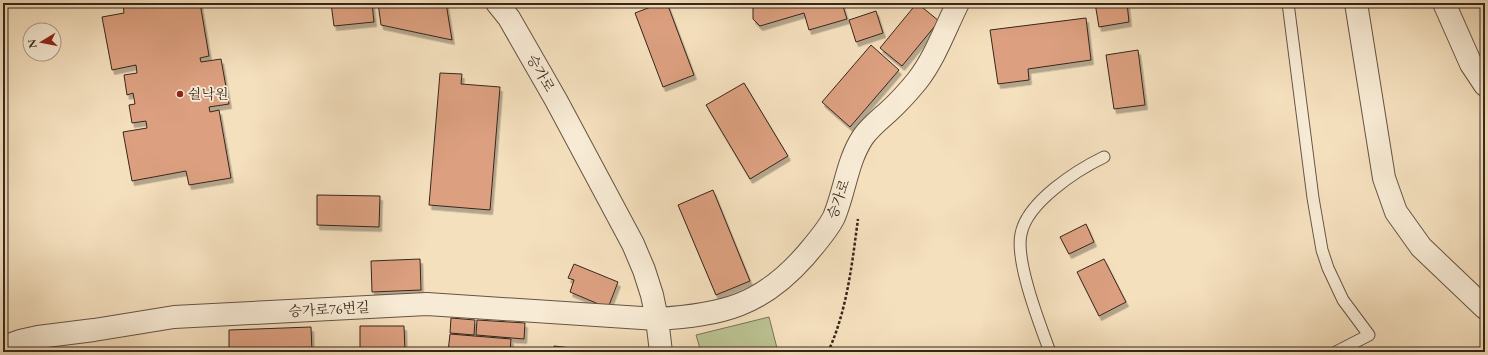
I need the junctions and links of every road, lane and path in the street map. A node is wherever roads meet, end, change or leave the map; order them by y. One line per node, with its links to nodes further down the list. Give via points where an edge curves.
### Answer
1 (497, 3): 10 (street, 승가로, via 509,18 556,100 633,244 644,270)
2 (958, 3): 10 (street, 승가로, via 919,79 904,97 873,124 855,150 843,194 833,218 820,238 793,269 769,290 751,301 732,308 710,314)
3 (1288, 3): 15 (lane, via 1322,250 1343,300 1369,335)
4 (1356, 3): 9 (street, via 1384,178 1396,212 1421,247)
5 (1444, 3): 6 (street, via 1471,64)
6 (1485, 85)
7 (1104, 157): 14 (lane, via 1072,174 1034,208 1023,224 1020,246 1024,270)
8 (859, 211): 13 (path, via 844,304 837,332)
9 (1485, 308)
10 (657, 319): 11 (street, 승가로76번길, via 427,304 174,317 38,337); 12 (street, 승가로)
11 (3, 347)
12 (661, 352)
13 (828, 352)
14 (1050, 352)
15 (1336, 352)

